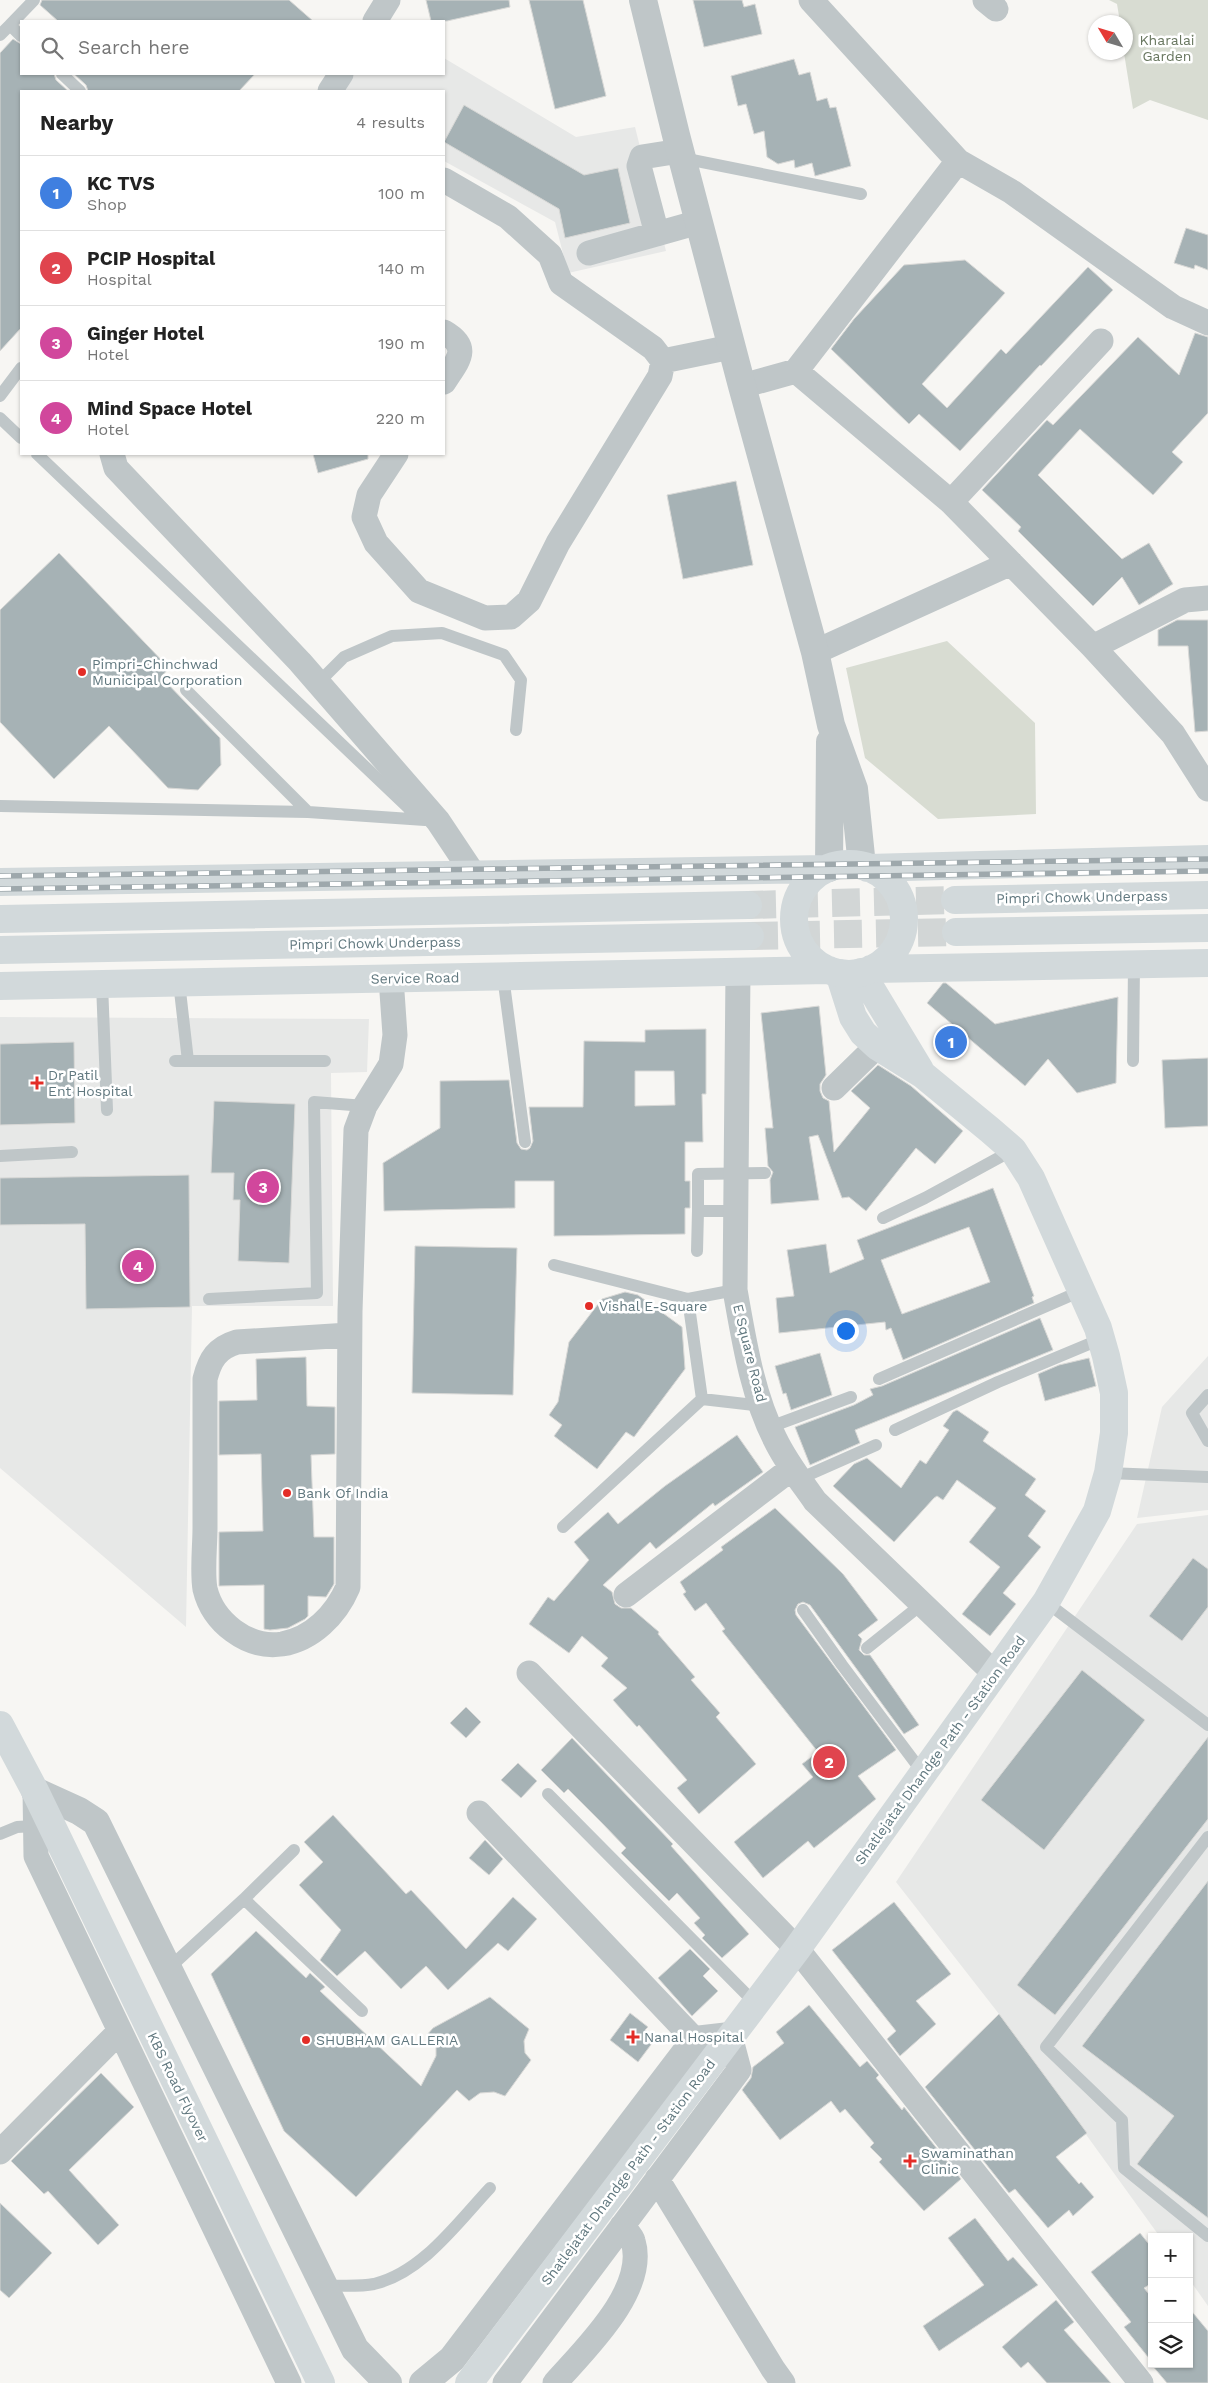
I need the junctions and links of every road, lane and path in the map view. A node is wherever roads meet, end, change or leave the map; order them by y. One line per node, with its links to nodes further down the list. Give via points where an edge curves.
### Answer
1 (34, 0): 6 (lane)
2 (388, 0): 5 (street)
3 (643, 0): 13 (street)
4 (811, 0): 14 (street)
5 (376, 20)
6 (10, 25): 7 (lane); 8 (lane)
7 (0, 35)
8 (20, 35)
9 (63, 75): 11 (lane)
10 (340, 75): 12 (street)
11 (79, 90)
12 (331, 90)
13 (681, 154): 16 (lane); 17 (street); 18 (street, via 642,157 639,160)
14 (958, 161): 20 (street, via 1012,192 1173,307); 26 (street)
15 (445, 181): 24 (street, via 508,217 550,255 560,283 653,348)
16 (861, 194)
17 (699, 222): 18 (street); 23 (street)
18 (657, 234): 19 (street)
19 (589, 253)
20 (1208, 323)
21 (445, 333): 27 (street, via 460,346 460,358)
22 (1100, 341): 35 (street)
23 (731, 347): 24 (street); 28 (street)
24 (663, 360): 34 (street, via 660,376 558,543 528,601 511,617 485,618 419,591 376,543 364,517 369,495)
25 (20, 369): 29 (lane)
26 (796, 371): 28 (street); 35 (street)
27 (445, 380)
28 (742, 386): 39 (street)
29 (0, 396)
30 (0, 418): 31 (lane)
31 (20, 437)
32 (38, 455): 47 (lane)
33 (112, 455): 40 (street, via 116,468)
34 (395, 455)
35 (950, 502): 36 (street)
36 (1011, 563): 38 (street); 39 (street)
37 (1208, 598): 38 (street, via 1184,600)
38 (1093, 647): 44 (street, via 1173,734)
39 (816, 652): 42 (street)
40 (318, 683): 43 (lane, via 344,657 392,636 442,633 504,655 521,680); 47 (street)
41 (186, 690): 46 (lane)
42 (831, 725): 49 (street, via 854,789); 50 (street)
43 (516, 730)
44 (1208, 789)
45 (0, 806): 46 (lane)
46 (308, 812): 47 (lane)
47 (430, 821): 51 (street)
48 (1208, 859): 49 (main road)
49 (865, 867): 50 (main road, via 847,864); 63 (main road, via 878,872 893,887 902,906 900,938 880,964)
50 (828, 868): 51 (main road); 63 (main road, via 817,874 802,890 794,910 795,932 804,951 819,966)
51 (474, 874): 52 (main road)
52 (0, 882)
53 (1208, 894): 54 (main road, Pimpri Chowk Underpass)
54 (955, 900)
55 (748, 905): 56 (main road)
56 (0, 919)
57 (1208, 928): 58 (main road)
58 (956, 932)
59 (750, 936): 60 (main road, Pimpri Chowk Underpass)
60 (0, 950)
61 (1208, 963): 62 (main road, Service Road)
62 (1134, 964): 63 (main road, Service Road); 74 (lane)
63 (850, 971): 64 (main road, Service Road); 70 (main road, Shatlejatat Dhandge Path - Station Road, via 853,1017); 75 (main road, Shatlejatat Dhandge Path - Station Road)
64 (738, 972): 65 (main road, Service Road); 84 (street, E Square Road)
65 (503, 976): 66 (main road, Service Road); 79 (lane)
66 (391, 978): 67 (main road, Service Road); 77 (street, via 394,1051 391,1064)
67 (179, 982): 68 (main road, Service Road); 72 (lane)
68 (102, 984): 69 (main road, Service Road); 78 (lane)
69 (0, 986)
70 (877, 1046): 75 (main road, Shatlejatat Dhandge Path - Station Road); 76 (street)
71 (175, 1061): 72 (lane)
72 (188, 1061): 73 (lane)
73 (325, 1061)
74 (1132, 1061)
75 (922, 1074): 80 (main road, Shatlejatat Dhandge Path - Station Road)
76 (834, 1088)
77 (365, 1106): 92 (lane, via 314,1102 317,1293); 94 (street, via 356,1130)
78 (107, 1110)
79 (525, 1142)
80 (1013, 1150): 87 (lane); 91 (main road, Shatlejatat Dhandge Path - Station Road, via 1032,1178)
81 (72, 1152): 82 (lane)
82 (0, 1156)
83 (765, 1173): 84 (lane)
84 (736, 1174): 85 (street, E Square Road); 86 (lane, via 698,1174)
85 (736, 1211): 86 (lane); 90 (street, E Square Road)
86 (698, 1212): 88 (lane)
87 (883, 1218)
88 (697, 1250)
89 (554, 1265): 93 (lane)
90 (735, 1290): 93 (lane); 100 (street, E Square Road, via 754,1382)
91 (1081, 1291): 95 (main road, Shatlejatat Dhandge Path - Station Road); 96 (lane)
92 (209, 1299)
93 (688, 1299): 99 (lane)
94 (350, 1335): 94 (street, via 237,1342 215,1354 208,1366 205,1379 205,1588 221,1620 236,1633 256,1643 295,1642 311,1633 338,1607 348,1587)
95 (1101, 1339): 101 (lane); 104 (main road, Shatlejatat Dhandge Path - Station Road, via 1114,1393 1114,1433)
96 (879, 1379)
97 (1208, 1395): 102 (lane, via 1192,1413)
98 (851, 1396): 100 (lane)
99 (702, 1398): 100 (lane); 107 (lane)
100 (766, 1416): 105 (street, E Square Road)
101 (895, 1430)
102 (1208, 1441)
103 (876, 1445): 105 (lane)
104 (1108, 1473): 106 (lane); 109 (main road, Shatlejatat Dhandge Path - Station Road, via 1097,1511)
105 (795, 1474): 108 (street); 110 (street, E Square Road, via 815,1501)
106 (1208, 1477)
107 (563, 1527)
108 (626, 1595)
109 (1046, 1602): 114 (main road, Shatlejatat Dhandge Path - Station Road); 116 (lane)
110 (922, 1604): 112 (lane); 114 (street, E Square Road)
111 (803, 1610): 117 (lane)
112 (867, 1648)
113 (529, 1672): 126 (street)
114 (994, 1673): 117 (main road, Shatlejatat Dhandge Path - Station Road)
115 (0, 1725): 118 (main road, KBS Road Flyover)
116 (1208, 1726)
117 (923, 1773): 126 (main road, Shatlejatat Dhandge Path - Station Road)
118 (35, 1791): 121 (street); 127 (street, via 96,1822); 140 (main road, KBS Road Flyover)
119 (548, 1794): 128 (lane)
120 (479, 1813): 132 (street)
121 (34, 1826): 122 (lane, via 17,1827); 130 (street, via 36,1856)
122 (0, 1834)
123 (1208, 1837): 137 (lane, via 1046,2047 1122,2120 1124,2168)
124 (294, 1850): 125 (lane)
125 (244, 1899): 127 (lane); 129 (lane)
126 (797, 1949): 128 (main road, Shatlejatat Dhandge Path - Station Road); 147 (street)
127 (168, 1969): 138 (street)
128 (755, 2003): 131 (main road, Shatlejatat Dhandge Path - Station Road)
129 (362, 2011)
130 (120, 2030): 133 (street); 139 (street)
131 (730, 2036): 132 (street); 134 (street, via 739,2070); 143 (main road, Shatlejatat Dhandge Path - Station Road)
132 (695, 2040): 142 (street, via 452,2359)
133 (0, 2152)
134 (657, 2179): 136 (street); 146 (street)
135 (490, 2188): 138 (lane, via 418,2264 398,2276 373,2284)
136 (622, 2226): 144 (street); 145 (street, via 633,2239 636,2258 629,2286 603,2330)
137 (1208, 2236)
138 (324, 2286): 141 (street, via 355,2349)
139 (289, 2383)
140 (321, 2383)
141 (388, 2383)
142 (423, 2383)
143 (469, 2383)
144 (505, 2383)
145 (555, 2383)
146 (783, 2383)
147 (1141, 2383)

